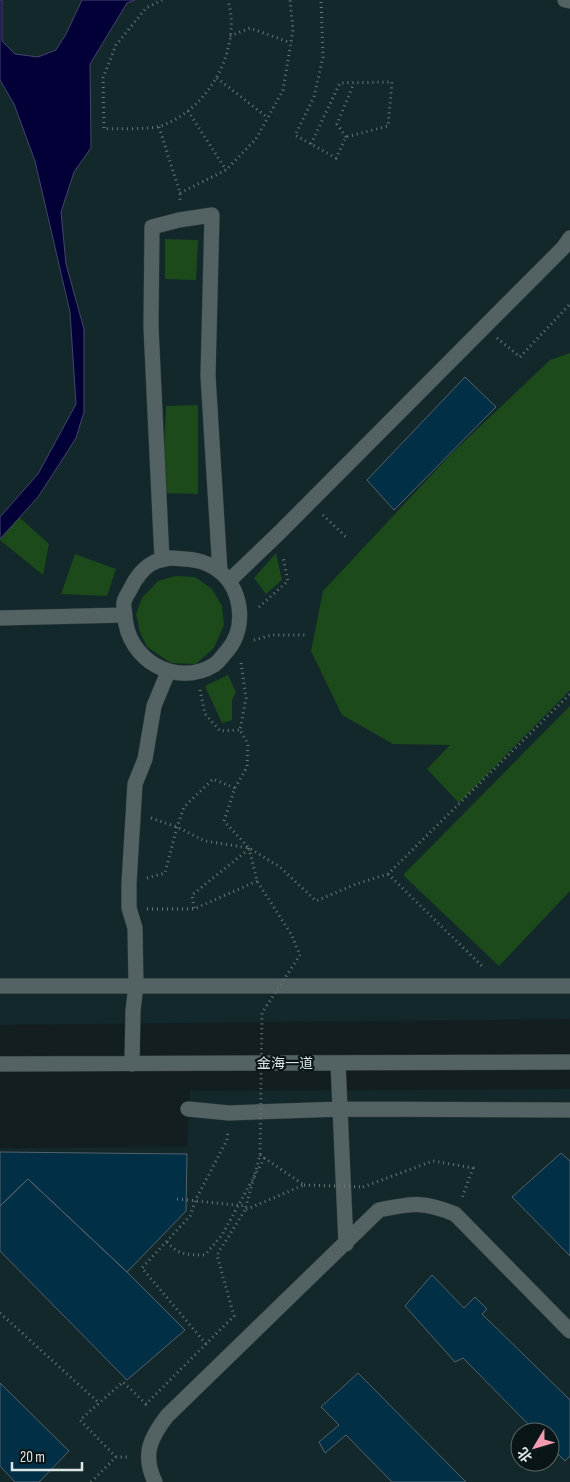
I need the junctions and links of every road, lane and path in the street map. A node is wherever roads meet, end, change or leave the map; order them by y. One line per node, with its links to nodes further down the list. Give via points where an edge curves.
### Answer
1 (162, 0): 13 (path, via 146,8 116,45 102,78 104,129)
2 (228, 0): 7 (path)
3 (290, 0): 8 (path)
4 (321, 0): 15 (path, via 323,57 314,97 295,135)
5 (565, 0): 6 (street)
6 (570, 1)
7 (230, 36): 8 (path, via 250,28); 9 (path)
8 (291, 43): 12 (path, via 283,90)
9 (217, 78): 11 (path); 12 (path)
10 (354, 83): 14 (path, via 337,124); 14 (path, via 392,82 388,126); 15 (path, via 340,84)
11 (188, 111): 13 (path); 16 (path)
12 (268, 118): 16 (path, via 256,139)
13 (159, 127): 16 (path, via 180,193)
14 (346, 137): 15 (path, via 336,158)
15 (310, 144)
16 (226, 170)
17 (570, 238): 19 (street)
18 (570, 304): 19 (path, via 520,357)
19 (484, 327): 20 (street)
20 (310, 502): 21 (street); 22 (path)
21 (279, 533): 24 (street); 27 (path, via 288,581 270,599)
22 (346, 537)
23 (162, 560): 24 (street, via 196,560 216,568); 24 (street, via 151,327 152,227 212,215 208,376); 25 (street, via 152,563 135,579 124,602)
24 (225, 576): 27 (street, via 238,602)
25 (125, 616): 26 (street); 30 (street, via 133,644 143,656)
26 (0, 618)
27 (240, 620): 29 (street)
28 (306, 635): 29 (path, via 272,635)
29 (231, 646): 31 (street, via 215,664); 33 (path, via 243,665 246,698)
30 (168, 672): 31 (street); 35 (street, via 154,706)
31 (196, 673): 33 (path, via 205,714 220,731)
32 (570, 694): 38 (path)
33 (240, 730): 34 (path, via 248,744 247,767)
34 (235, 788): 36 (path, via 213,779 184,807); 37 (path, via 224,821)
35 (133, 803): 36 (path, via 148,817); 40 (street)
36 (177, 827): 37 (path, via 205,842); 40 (path, via 165,873)
37 (249, 848): 38 (path, via 280,868 316,901); 39 (path); 42 (path, via 192,895)
38 (388, 874): 45 (path)
39 (257, 882): 42 (path); 55 (path, bridge, via 291,934 300,955 262,1014)
40 (129, 883): 41 (street)
41 (129, 908): 42 (path); 44 (street, via 135,928)
42 (194, 909)
43 (0, 986): 44 (street)
44 (136, 986): 45 (street); 50 (street)
45 (503, 986): 46 (street)
46 (570, 986)
47 (570, 1062): 48 (street, 金海一道)
48 (338, 1063): 50 (street, 金海一道); 52 (street)
49 (0, 1064): 50 (street, 金海一道)
50 (132, 1064)
51 (188, 1109): 54 (street)
52 (340, 1109): 53 (street); 54 (street); 62 (street)
53 (570, 1110)
54 (229, 1113): 61 (path, via 227,1140 190,1216)
55 (260, 1154): 56 (path, bridge); 59 (path, bridge)
56 (265, 1157): 57 (path, bridge); 61 (path, via 222,1235 205,1255 187,1255 173,1250)
57 (304, 1185): 59 (path, bridge); 60 (path, bridge, via 363,1187 433,1161 473,1168)
58 (177, 1198): 59 (path, bridge)
59 (245, 1208): 65 (path, via 217,1255 234,1316)
60 (455, 1214): 62 (street, via 436,1206 411,1203 379,1210); 64 (street)
61 (167, 1242): 65 (path, via 142,1268)
62 (346, 1244): 68 (street, via 167,1416 148,1449 149,1469)
63 (0, 1313): 66 (path)
64 (570, 1331)
65 (206, 1344): 66 (path, via 146,1404 123,1382)
66 (99, 1403): 67 (path, via 80,1420 116,1457)
67 (91, 1482)
68 (155, 1482)

